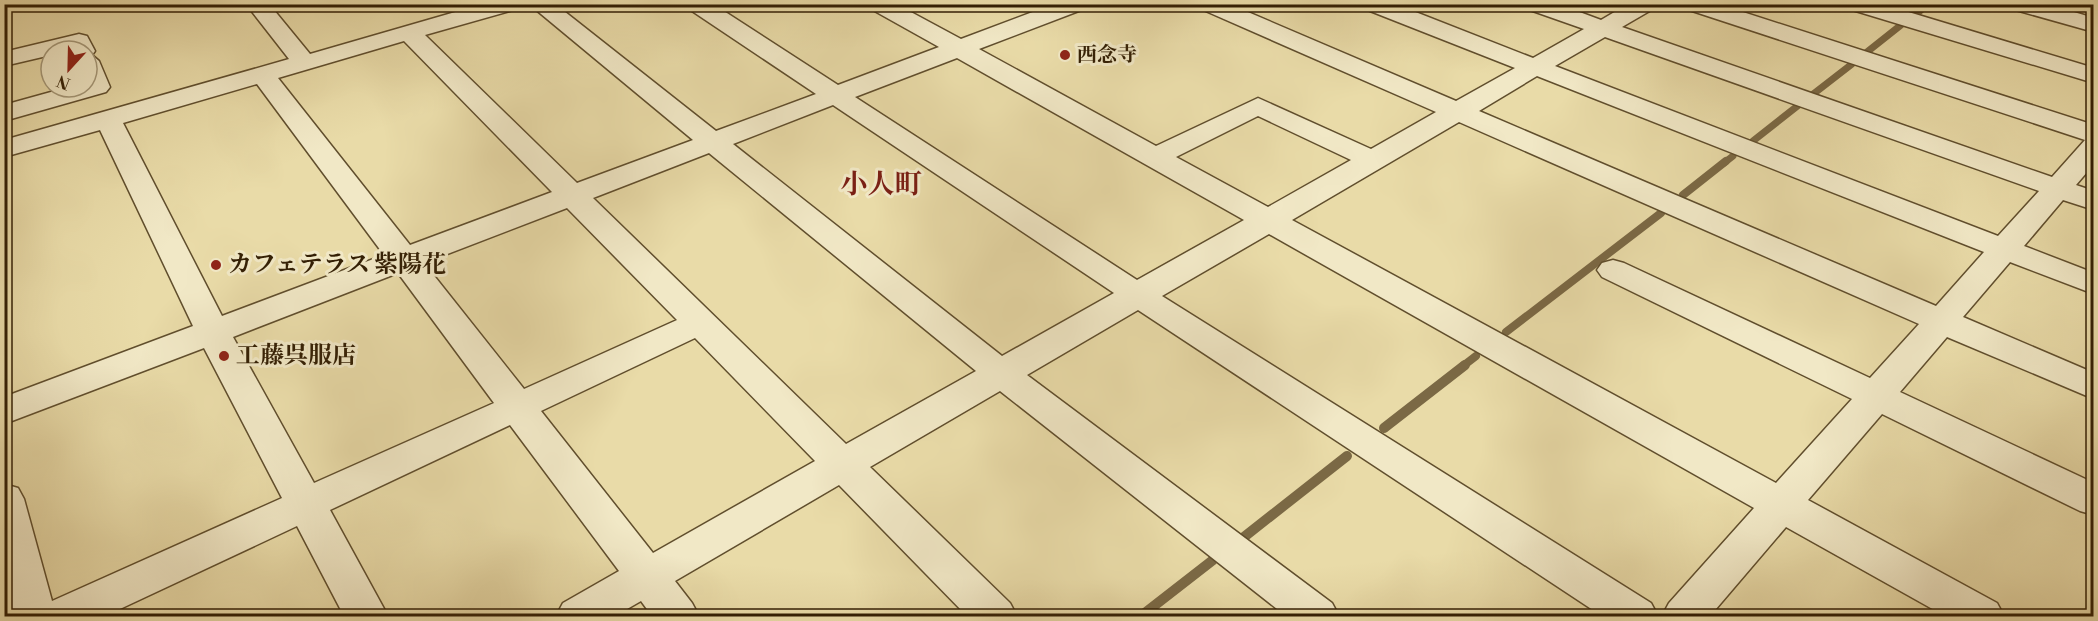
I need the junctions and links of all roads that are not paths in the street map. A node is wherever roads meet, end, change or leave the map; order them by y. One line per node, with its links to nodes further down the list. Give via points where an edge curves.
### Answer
1 (257, 4): 20 (street)
2 (509, 4): 16 (street)
3 (540, 4): 30 (street)
4 (697, 4): 24 (street)
5 (879, 4): 17 (street)
6 (1209, 4): 26 (street)
7 (1373, 4): 21 (street)
8 (1535, 4): 15 (street)
9 (1645, 4): 15 (street)
10 (1694, 4): 29 (street)
11 (1857, 4): 23 (street)
12 (2020, 4): 14 (street)
13 (1062, 6): 17 (street)
14 (2094, 25)
15 (1602, 28): 21 (street); 35 (street)
16 (409, 33): 20 (street); 36 (street)
17 (958, 50): 24 (street); 33 (street)
18 (39, 51): 19 (street)
19 (4, 59)
20 (305, 63): 22 (street)
21 (1536, 68): 26 (street); 39 (street)
22 (263, 75): 28 (street); 40 (street)
23 (2094, 76)
24 (835, 96): 30 (street); 43 (street)
25 (52, 99): 27 (street)
26 (1458, 111): 34 (street); 45 (street)
27 (4, 112)
28 (108, 120): 32 (street); 46 (street)
29 (2094, 134)
30 (712, 143): 36 (street); 47 (street)
31 (2094, 146): 35 (street)
32 (4, 149)
33 (1154, 157): 34 (street, via 1258,106); 38 (street)
34 (1372, 160): 38 (street)
35 (2058, 188): 37 (street); 39 (street)
36 (573, 196): 40 (street); 44 (street)
37 (2094, 201)
38 (1268, 220): 43 (street); 55 (street)
39 (2003, 250): 42 (street); 45 (street)
40 (404, 260): 46 (street); 50 (street)
41 (1613, 270): 49 (street)
42 (2094, 285)
43 (1138, 295): 47 (street); 64 (street)
44 (701, 322): 50 (street); 52 (street)
45 (1943, 322): 48 (street); 49 (street)
46 (213, 332): 51 (street); 56 (street)
47 (1001, 373): 52 (street); 63 (street)
48 (2094, 387)
49 (1877, 397): 54 (street); 55 (street)
50 (518, 408): 56 (street); 57 (street)
51 (4, 411)
52 (845, 465): 57 (street); 62 (street)
53 (4, 500): 58 (street)
54 (2094, 500)
55 (1782, 505): 65 (street); 66 (street)
56 (307, 506): 58 (street); 59 (street)
57 (647, 577): 60 (street); 61 (street)
58 (34, 612)
59 (366, 616)
60 (578, 616)
61 (677, 616)
62 (995, 616)
63 (1317, 616)
64 (1636, 616)
65 (1684, 616)
66 (1982, 616)

